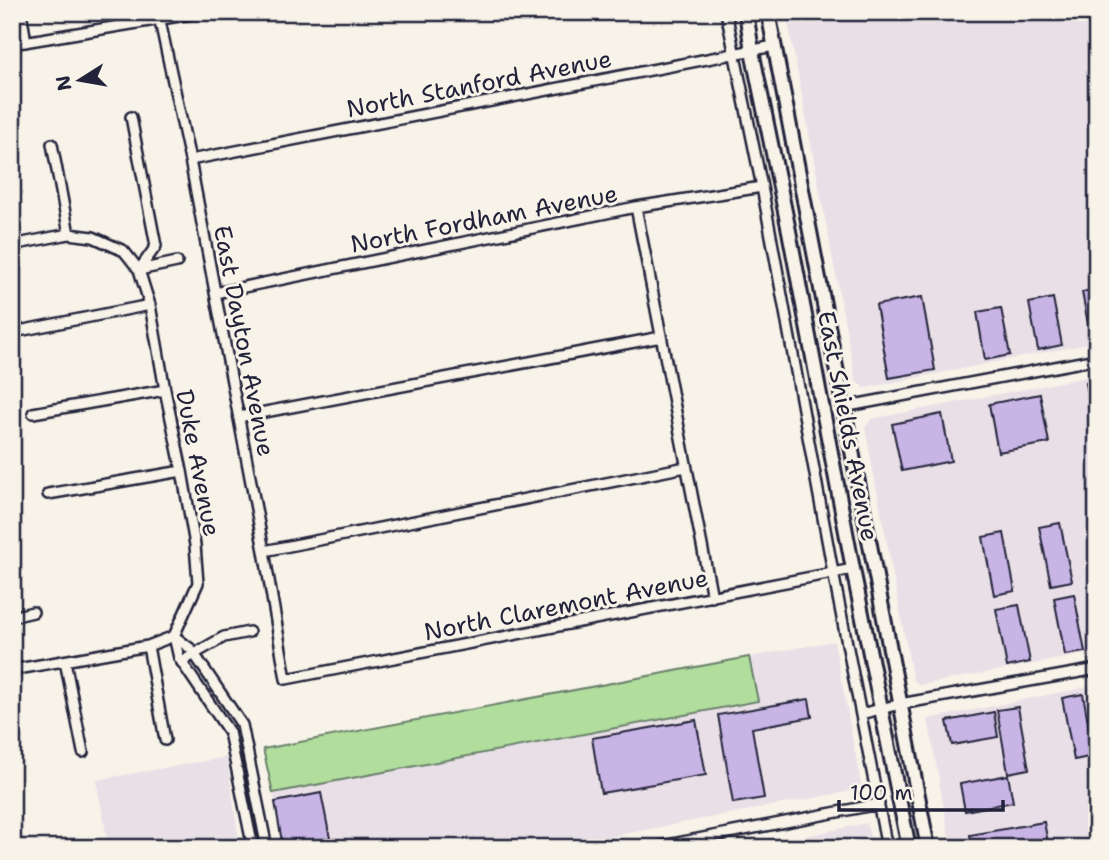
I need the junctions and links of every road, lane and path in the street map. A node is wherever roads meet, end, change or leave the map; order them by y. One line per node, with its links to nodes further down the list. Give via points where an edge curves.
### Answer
1 (21, 12): 7 (street)
2 (203, 12): 6 (street)
3 (726, 12): 11 (street, East Shields Avenue)
4 (746, 12): 10 (main road, East Shields Avenue)
5 (768, 12): 9 (main road, East Shields Avenue)
6 (159, 16): 7 (street); 14 (street, East Dayton Avenue)
7 (26, 42): 8 (street)
8 (12, 44)
9 (774, 46): 10 (street, North Stanford Avenue); 27 (main road, East Shields Avenue)
10 (752, 51): 11 (street, North Stanford Avenue); 34 (main road, East Shields Avenue)
11 (735, 54): 14 (street, North Stanford Avenue); 15 (street, East Shields Avenue)
12 (131, 117): 20 (street, via 156,246)
13 (52, 144): 17 (street)
14 (190, 160): 21 (street, East Dayton Avenue)
15 (762, 187): 16 (street, North Fordham Avenue); 35 (street, East Shields Avenue)
16 (636, 207): 21 (street, North Fordham Avenue); 24 (street)
17 (69, 234): 18 (street, Duke Avenue); 20 (street, Duke Avenue, via 93,237 124,251)
18 (12, 246)
19 (177, 262): 20 (street)
20 (139, 270): 22 (street, Duke Avenue)
21 (215, 293): 29 (street, East Dayton Avenue)
22 (150, 305): 23 (street); 26 (street, Duke Avenue)
23 (14, 332)
24 (661, 337): 29 (street); 30 (street)
25 (1097, 359): 27 (street)
26 (165, 390): 28 (street); 31 (street, Duke Avenue)
27 (843, 407): 48 (main road, East Shields Avenue)
28 (33, 413)
29 (239, 416): 33 (street, East Dayton Avenue)
30 (686, 467): 33 (street); 36 (street)
31 (182, 471): 32 (street); 40 (street, Duke Avenue, via 198,583)
32 (48, 494)
33 (264, 551): 47 (street, East Dayton Avenue)
34 (853, 569): 35 (street, North Claremont Avenue); 49 (main road, East Shields Avenue)
35 (833, 572): 36 (street, North Claremont Avenue); 50 (street, East Shields Avenue)
36 (712, 597): 47 (street, North Claremont Avenue)
37 (33, 612): 38 (street)
38 (12, 617)
39 (249, 632): 42 (street, via 224,637)
40 (174, 636): 41 (street); 42 (street); 44 (street)
41 (148, 646): 43 (street); 51 (street)
42 (194, 654): 44 (street); 55 (street, via 242,726)
43 (65, 661): 46 (street); 52 (street)
44 (182, 663): 54 (street, via 229,732)
45 (1097, 669): 48 (street)
46 (12, 670)
47 (286, 679)
48 (900, 704): 49 (street); 59 (main road, East Shields Avenue)
49 (882, 709): 50 (street); 58 (main road, East Shields Avenue)
50 (861, 714): 53 (street, East Shields Avenue)
51 (165, 740)
52 (83, 752)
53 (879, 804): 56 (street); 57 (street, East Shields Avenue)
54 (253, 848)
55 (267, 848)
56 (651, 848)
57 (887, 848)
58 (909, 848)
59 (928, 848)

